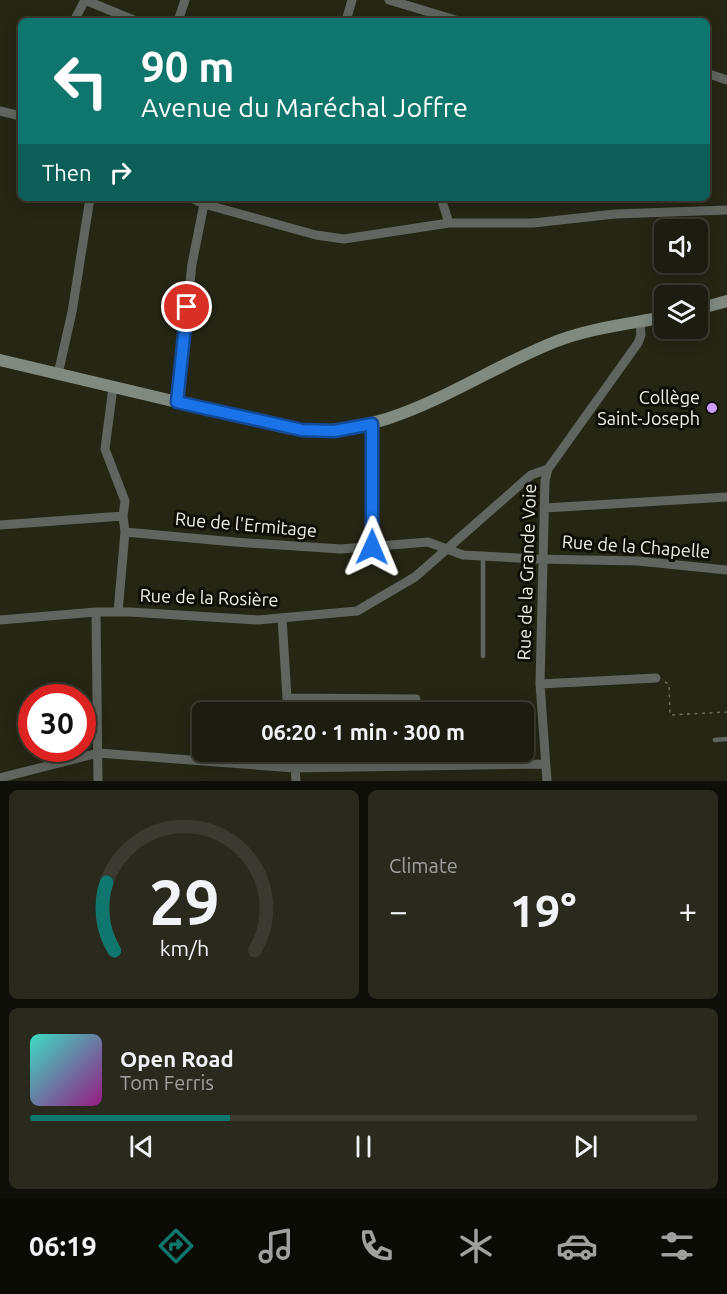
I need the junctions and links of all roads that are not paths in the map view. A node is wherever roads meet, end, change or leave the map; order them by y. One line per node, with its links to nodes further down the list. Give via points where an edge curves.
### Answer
1 (85, 0): 5 (street); 6 (street)
2 (185, 0): 8 (street)
3 (352, 0): 9 (street)
4 (389, 0): 10 (street)
5 (97, 2): 7 (street)
6 (76, 18)
7 (130, 18)
8 (179, 18)
9 (347, 18)
10 (449, 18)
11 (710, 74): 12 (street)
12 (727, 80)
13 (0, 111): 14 (street)
14 (18, 115)
15 (90, 201): 26 (street)
16 (198, 201): 18 (street)
17 (442, 201): 20 (street)
18 (204, 204): 20 (street, via 330,238); 28 (street, via 192,264)
19 (727, 210): 20 (street, via 615,214 533,223)
20 (448, 223)
21 (727, 301): 22 (street)
22 (708, 306)
23 (654, 319): 24 (street)
24 (640, 322): 29 (street, via 560,340); 30 (street, Rue de la Grande Voie, via 638,343)
25 (0, 360): 26 (street)
26 (58, 374): 27 (street)
27 (113, 387): 28 (street); 33 (street, via 105,449 125,501)
28 (177, 402): 29 (street, via 302,430 334,431)
29 (372, 424): 36 (street)
30 (548, 469): 32 (street, Rue de la Grande Voie); 37 (street, Rue de la Rosière, via 531,475)
31 (727, 497): 32 (street)
32 (544, 508): 39 (street, Rue de la Grande Voie)
33 (123, 516): 34 (street); 35 (street)
34 (0, 525)
35 (124, 532): 36 (street, Rue de l'Ermitage, via 258,544); 42 (street)
36 (372, 547): 37 (street, Rue de l'Ermitage, via 428,542)
37 (447, 550): 38 (street, Rue de l'Ermitage); 43 (street, Rue de la Rosière, via 415,576 357,610)
38 (483, 556): 39 (street, Rue de l'Ermitage); 45 (lane)
39 (542, 559): 40 (street, Rue de la Chapelle, via 638,561); 47 (street, Rue de la Grande Voie)
40 (727, 570)
41 (96, 612): 42 (street, Rue de la Rosière); 44 (street, Rue de la Rosière); 51 (street)
42 (118, 612): 43 (street, Rue de la Rosière)
43 (282, 618): 48 (street, via 287,698)
44 (0, 620)
45 (483, 656)
46 (656, 678): 47 (street)
47 (540, 684): 52 (street, Rue de la Grande Voie)
48 (416, 699)
49 (727, 739): 50 (lane)
50 (716, 740)
51 (98, 753): 53 (street); 54 (street); 55 (street)
52 (545, 764): 53 (street); 57 (street, Rue de la Grande Voie)
53 (296, 768): 56 (street)
54 (0, 777)
55 (98, 781)
56 (296, 781)
57 (547, 781)

